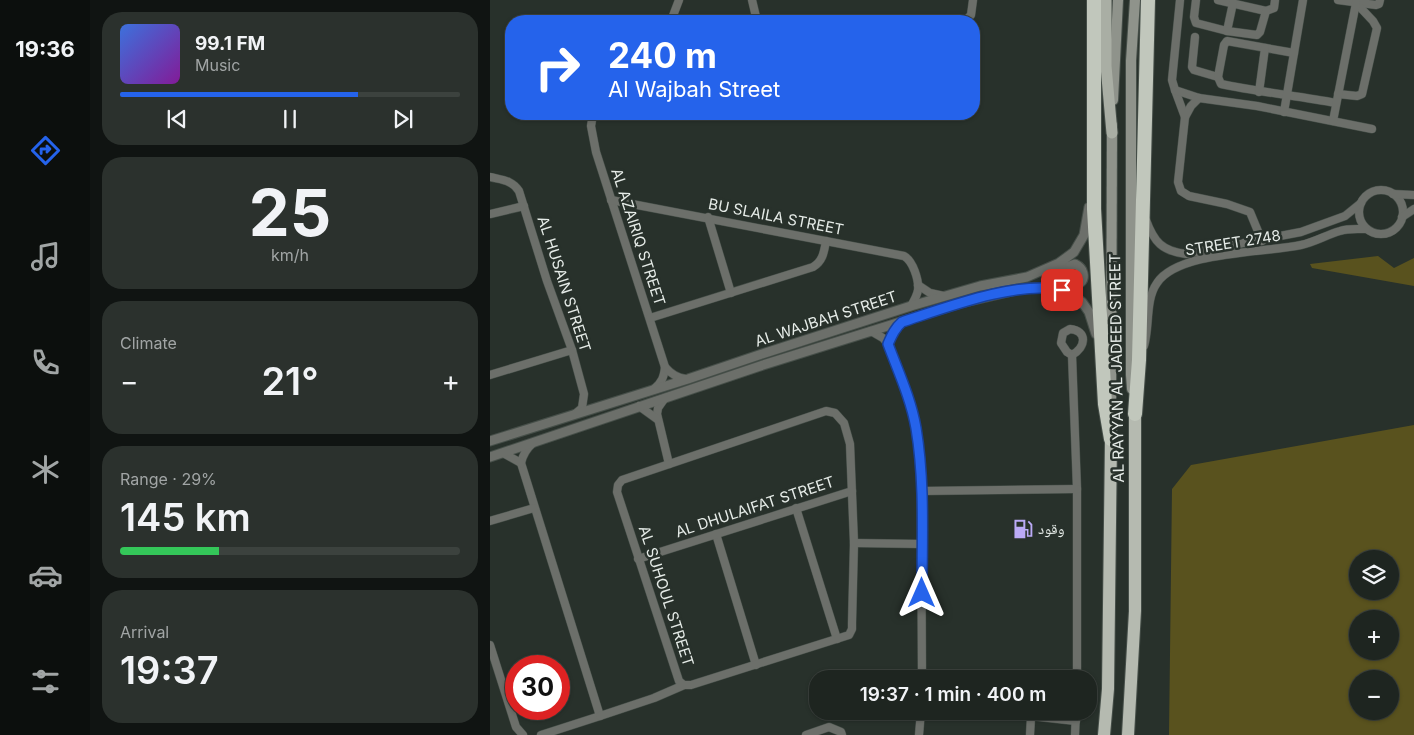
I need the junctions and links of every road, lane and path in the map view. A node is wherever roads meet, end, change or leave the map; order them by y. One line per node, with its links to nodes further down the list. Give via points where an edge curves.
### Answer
1 (680, 0): 19 (street)
2 (752, 0): 20 (street)
3 (972, 0): 21 (street)
4 (1094, 0): 39 (highway)
5 (1106, 0): 38 (main road, via 1106,66)
6 (1118, 0): 38 (main road, AL RAYYAN AL JADEED STREET)
7 (1135, 0): 76 (main road, AL RAYYAN AL JADEED STREET, via 1131,61 1130,211 1131,375)
8 (1148, 0): 47 (highway)
9 (1180, 0): 27 (street, via 1172,80)
10 (1196, 0): 22 (street, via 1196,23)
11 (1218, 0): 16 (street)
12 (1276, 0): 18 (street, via 1274,8)
13 (1303, 0): 25 (street)
14 (1338, 0): 17 (street)
15 (1380, 0): 17 (street, via 1376,5)
16 (1233, 3): 18 (street); 22 (street)
17 (1356, 3): 30 (street); 30 (street, via 1376,28 1362,94)
18 (1266, 11): 22 (street, via 1260,32 1256,35)
19 (674, 15)
20 (755, 15)
21 (972, 15)
22 (1227, 31)
23 (1195, 37): 26 (street, via 1192,67)
24 (1265, 48): 25 (street); 26 (street, via 1227,41); 28 (street)
25 (1294, 53): 29 (street)
26 (1218, 78): 28 (street, via 1221,84)
27 (1175, 90): 31 (street); 34 (street)
28 (1259, 92): 29 (street)
29 (1287, 94): 32 (street); 33 (street)
30 (1338, 94): 32 (street)
31 (1199, 98): 33 (street); 34 (street)
32 (1336, 103): 36 (street)
33 (1284, 112): 36 (street)
34 (1185, 117): 53 (street, via 1178,182 1181,191 1250,212)
35 (592, 120): 43 (street, AL AZAIRIQ STREET, via 596,152)
36 (1332, 121): 37 (street)
37 (1372, 129)
38 (1112, 133): 80 (main road, AL RAYYAN AL JADEED STREET)
39 (1094, 157): 56 (street, AL WAJBAH STREET, via 1087,224 1079,244 1059,263); 69 (highway)
40 (490, 177): 45 (street, AL HUSAIN STREET, via 515,184)
41 (1393, 194): 42 (street); 44 (street, via 1380,190 1367,195); 50 (street, via 1399,200)
42 (1414, 195)
43 (611, 200): 49 (street, BU SLAILA STREET); 62 (street, AL AZAIRIQ STREET)
44 (1360, 203): 51 (street, via 1361,222); 52 (street, STREET 2748, via 1340,218)
45 (524, 206): 48 (street); 66 (street, AL HUSAIN STREET)
46 (1414, 209): 50 (street)
47 (1144, 213): 53 (street, STREET 2748, via 1154,238 1176,252 1186,254); 68 (highway)
48 (490, 214)
49 (708, 217): 54 (street, BU SLAILA STREET); 59 (street)
50 (1402, 217): 51 (street, via 1399,225 1386,234)
51 (1366, 229): 55 (street, STREET 2748, via 1341,230)
52 (1286, 236): 53 (street, STREET 2748); 55 (street, via 1294,240)
53 (1262, 240)
54 (826, 241): 57 (street, BU SLAILA STREET, via 904,256 912,263); 59 (street, via 822,258 813,267)
55 (1290, 247): 68 (street, STREET 2748, via 1200,260 1167,272 1152,291 1147,335)
56 (1028, 276): 58 (street, via 1050,273 1075,264 1081,267 1084,275 1076,285 1045,283); 60 (street, AL WAJBAH STREET)
57 (918, 285): 60 (street, via 930,293); 61 (street, via 918,293)
58 (1025, 288): 63 (street, AL WAJBAH STREET, via 961,303); 69 (street, AL WAJBAH STREET, via 1062,290 1082,302 1093,322)
59 (731, 293): 62 (street)
60 (944, 296): 61 (street, AL WAJBAH STREET)
61 (911, 306): 72 (street, AL WAJBAH STREET)
62 (650, 318): 70 (street, AL AZAIRIQ STREET)
63 (902, 322): 64 (street, AL WAJBAH STREET); 65 (street)
64 (871, 331): 65 (street); 74 (street, AL WAJBAH STREET)
65 (888, 344): 90 (street, via 916,426)
66 (572, 350): 71 (street); 77 (street, AL HUSAIN STREET, via 584,394 582,408)
67 (1072, 355): 88 (street)
68 (1140, 360): 76 (highway)
69 (1103, 361): 80 (highway)
70 (665, 367): 72 (street, via 671,374); 73 (street, via 661,383)
71 (491, 372)
72 (688, 379): 73 (street, AL WAJBAH STREET)
73 (654, 389): 77 (street, AL WAJBAH STREET)
74 (666, 397): 75 (street, AL WAJBAH STREET); 78 (street, via 658,408)
75 (639, 406): 78 (street); 82 (street, AL WAJBAH STREET)
76 (1135, 414): 117 (highway, AL RAYYAN AL JADEED STREET, via 1135,611)
77 (573, 416): 79 (street, AL WAJBAH STREET)
78 (657, 419): 87 (street)
79 (523, 430): 81 (street, AL WAJBAH STREET); 83 (street, via 514,439)
80 (1111, 439): 116 (highway, AL RAYYAN AL JADEED STREET, via 1108,680)
81 (490, 441)
82 (534, 443): 84 (street, AL WAJBAH STREET); 86 (street, via 527,448)
83 (490, 447)
84 (503, 453): 85 (street, AL WAJBAH STREET); 86 (street)
85 (490, 457)
86 (521, 463): 91 (street)
87 (669, 464): 89 (street, AL SUHOUL STREET, via 826,411 835,412 850,444); 97 (street, AL SUHOUL STREET, via 622,480 618,485 617,492)
88 (1077, 490): 90 (street); 102 (street)
89 (852, 491): 92 (street, AL DHULAIFAT STREET); 95 (street, AL SUHOUL STREET)
90 (921, 491): 96 (street)
91 (534, 508): 93 (street); 104 (street)
92 (796, 508): 94 (street, AL DHULAIFAT STREET); 98 (street)
93 (490, 521)
94 (716, 534): 97 (street, AL DHULAIFAT STREET); 100 (street)
95 (854, 543): 96 (street); 98 (street, AL SUHOUL STREET, via 852,629 849,635)
96 (922, 544): 101 (street)
97 (638, 559): 103 (street, AL SUHOUL STREET, via 679,681)
98 (837, 639): 100 (street, AL SUHOUL STREET)
99 (490, 645): 109 (street, via 516,727)
100 (756, 665): 103 (street, AL SUHOUL STREET)
101 (922, 670)
102 (1077, 670)
103 (684, 685): 104 (street)
104 (600, 716): 110 (street)
105 (920, 720): 113 (street)
106 (1031, 720): 114 (street)
107 (1058, 720): 108 (street)
108 (1076, 722): 115 (street)
109 (524, 735)
110 (541, 735)
111 (806, 735): 112 (street, via 829,728)
112 (842, 735)
113 (919, 735)
114 (1030, 735)
115 (1075, 735)
116 (1104, 735)
117 (1128, 735)

